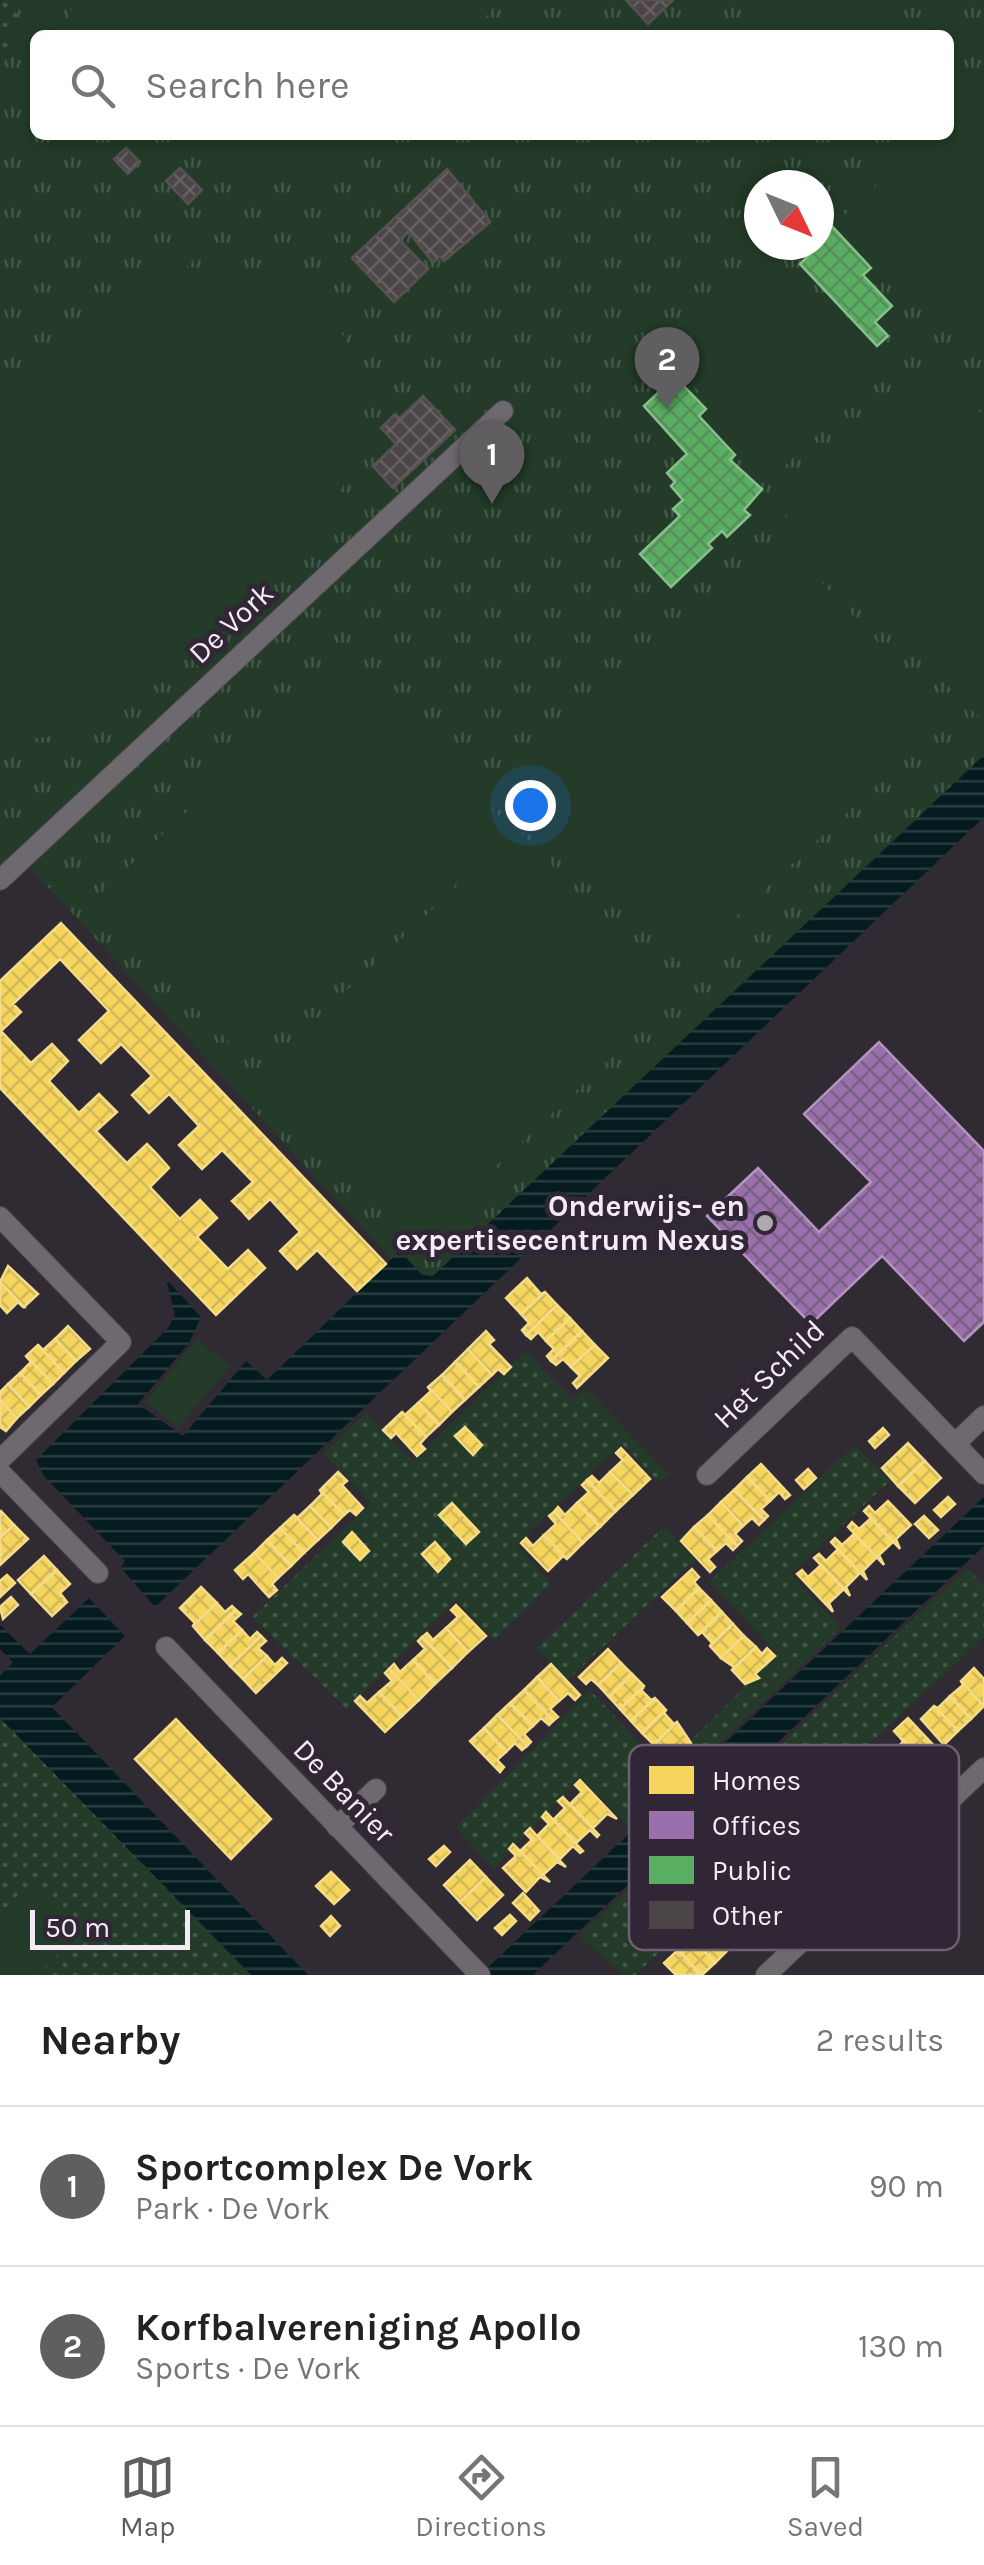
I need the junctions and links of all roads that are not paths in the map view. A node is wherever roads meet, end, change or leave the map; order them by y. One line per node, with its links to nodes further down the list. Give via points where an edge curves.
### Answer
1 (504, 411): 2 (street, De Vork)
2 (0, 880)
3 (0, 1217): 6 (street, via 122,1342)
4 (984, 1416): 5 (street)
5 (955, 1444): 8 (street, Het Schild); 9 (street, Het Schild, via 852,1337)
6 (0, 1460)
7 (0, 1472): 10 (street)
8 (984, 1474)
9 (707, 1475)
10 (98, 1573)
11 (166, 1647): 15 (street, De Banier)
12 (984, 1768): 14 (street)
13 (376, 1788): 15 (street)
14 (959, 1792)
15 (337, 1827): 17 (street, De Banier)
16 (792, 1950): 18 (street)
17 (476, 1971)
18 (766, 1975)

